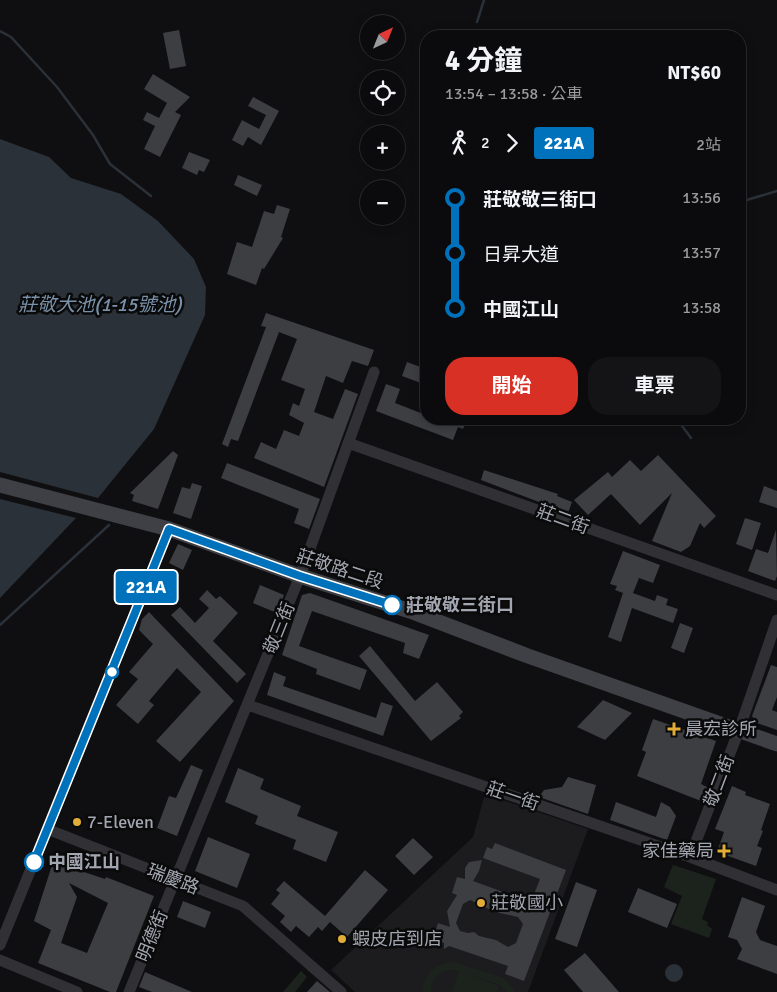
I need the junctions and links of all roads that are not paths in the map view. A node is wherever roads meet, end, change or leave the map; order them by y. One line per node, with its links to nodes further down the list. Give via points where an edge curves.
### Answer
1 (374, 372): 2 (street, 敬三街)
2 (348, 443): 5 (street, 敬三街); 6 (street, 莊二街)
3 (0, 485): 4 (street, 莊敬路二段)
4 (169, 529): 5 (street, 莊敬路二段); 11 (street)
5 (300, 576): 8 (street, 敬三街); 9 (street, 莊敬路二段, via 410,611)
6 (777, 595)
7 (777, 620): 9 (street, 敬二街)
8 (248, 705): 12 (street, 莊一街); 13 (street, 敬三街)
9 (739, 730): 10 (street, 莊敬路二段); 12 (street, 敬二街)
10 (777, 744)
11 (47, 829): 13 (street, 瑞慶路); 15 (street)
12 (690, 857): 14 (street, 莊一街)
13 (174, 880): 18 (street, 明德街); 19 (street, 瑞慶路, via 243,906)
14 (777, 890)
15 (0, 946)
16 (0, 960): 17 (street)
17 (77, 992)
18 (129, 992)
19 (341, 992)

